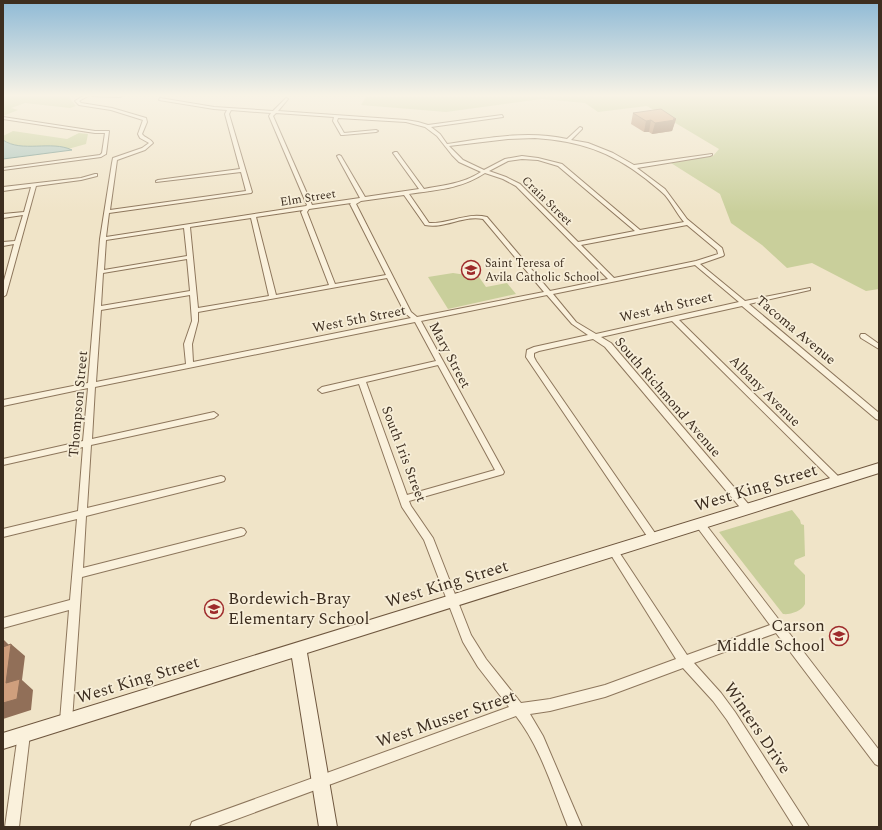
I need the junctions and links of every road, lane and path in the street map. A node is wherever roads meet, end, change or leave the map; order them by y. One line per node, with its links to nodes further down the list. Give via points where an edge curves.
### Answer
1 (107, 135): 13 (street, via 104,154 101,156)
2 (140, 135): 24 (street, Thompson Street, via 149,140 149,146 114,159)
3 (233, 135): 14 (street)
4 (279, 135): 23 (street, via 310,205)
5 (438, 135): 8 (street, Crain Street)
6 (573, 135): 7 (street)
7 (568, 140): 8 (street, via 546,136 515,136); 12 (street, via 606,151)
8 (447, 145): 15 (street, Crain Street, via 462,161)
9 (395, 153): 20 (street)
10 (710, 155): 12 (street)
11 (339, 156): 22 (street, via 362,198)
12 (632, 167): 28 (street, via 664,191)
13 (3, 169)
14 (243, 170): 17 (street); 24 (street, via 249,192)
15 (487, 171): 20 (street, Elm Street, via 462,184); 30 (street, Elm Street, via 500,162 511,160 536,159 560,165); 34 (street, Crain Street, via 518,185)
16 (95, 175): 18 (street)
17 (158, 181)
18 (34, 185): 19 (street); 25 (street)
19 (3, 189)
20 (423, 191): 21 (street, Elm Street)
21 (406, 193): 22 (street, Elm Street); 44 (street, South Richmond Avenue, via 427,224 485,218)
22 (357, 201): 23 (street, Elm Street); 39 (street, Mary Street, via 353,204)
23 (306, 208): 27 (street, Elm Street); 41 (street, via 304,212)
24 (107, 212): 31 (street, Thompson Street)
25 (26, 213): 26 (street); 32 (street)
26 (3, 216)
27 (253, 216): 29 (street, Elm Street); 46 (street)
28 (689, 223): 30 (street); 36 (street, West 5th Street, via 721,252 719,257)
29 (187, 226): 31 (street, Elm Street); 35 (street)
30 (639, 232): 34 (street)
31 (103, 239): 37 (street, Thompson Street)
32 (18, 242): 33 (street); 38 (street)
33 (3, 244)
34 (576, 244): 40 (street, Crain Street)
35 (190, 257): 37 (street); 43 (street)
36 (696, 263): 40 (street, West 5th Street); 47 (street, Tacoma Avenue)
37 (101, 272): 48 (street, Thompson Street)
38 (6, 275): 45 (street)
39 (389, 276): 41 (street); 51 (street, Mary Street, via 408,313)
40 (612, 279): 44 (street, West 5th Street)
41 (333, 286): 46 (street)
42 (808, 289): 47 (street, West 4th Street)
43 (194, 292): 48 (street); 49 (street)
44 (547, 293): 51 (street, West 5th Street); 53 (street, South Richmond Avenue, via 574,322)
45 (3, 295)
46 (273, 297): 49 (street)
47 (745, 303): 50 (street, West 4th Street); 62 (street, Tacoma Avenue)
48 (98, 309): 58 (street, Thompson Street)
49 (195, 311): 56 (street, via 195,321 188,344)
50 (674, 319): 53 (street, West 4th Street); 67 (street, Albany Avenue)
51 (417, 320): 55 (street, Mary Street); 56 (street, West 5th Street)
52 (863, 336): 54 (street)
53 (595, 337): 69 (street, South Richmond Avenue, via 608,345); 74 (street, West 4th Street, via 537,349 530,352 530,357)
54 (879, 348)
55 (440, 362): 57 (street); 68 (street, Mary Street, via 500,472)
56 (190, 366): 58 (street, West 5th Street)
57 (362, 381): 59 (street); 68 (street, South Iris Street)
58 (93, 385): 60 (street, West 5th Street); 63 (street, Thompson Street)
59 (322, 390)
60 (3, 403)
61 (214, 416): 63 (street)
62 (879, 417)
63 (88, 443): 64 (street); 70 (street, Thompson Street)
64 (3, 462)
65 (879, 468): 67 (street, West King Street)
66 (221, 479): 70 (street)
67 (838, 481): 69 (street, West King Street)
68 (404, 499): 77 (street, South Iris Street, via 428,538)
69 (747, 509): 71 (street, West King Street)
70 (81, 514): 73 (street); 76 (street, Thompson Street)
71 (700, 524): 74 (street, West King Street); 80 (street)
72 (241, 532): 76 (street)
73 (3, 533)
74 (654, 539): 75 (street, West King Street)
75 (614, 552): 77 (street, West King Street); 82 (street, Winters Drive)
76 (77, 574): 78 (street, Thompson Street)
77 (452, 602): 81 (street, West King Street); 83 (street, South Iris Street, via 467,638 482,663)
78 (76, 603): 79 (street); 84 (street, Thompson Street)
79 (3, 623)
80 (777, 627): 82 (street, West Musser Street); 87 (street)
81 (298, 648): 84 (street, West King Street); 88 (street)
82 (684, 662): 83 (street, West Musser Street, via 590,695); 93 (street, Winters Drive, via 718,697)
83 (518, 710): 88 (street, West Musser Street); 92 (street, South Iris Street, via 539,740)
84 (66, 721): 85 (street, West King Street)
85 (24, 734): 86 (street, West King Street); 89 (street)
86 (3, 741)
87 (879, 760)
88 (320, 782): 90 (street, West Musser Street); 91 (street)
89 (12, 827)
90 (197, 827)
91 (328, 827)
92 (575, 827)
93 (802, 827)

